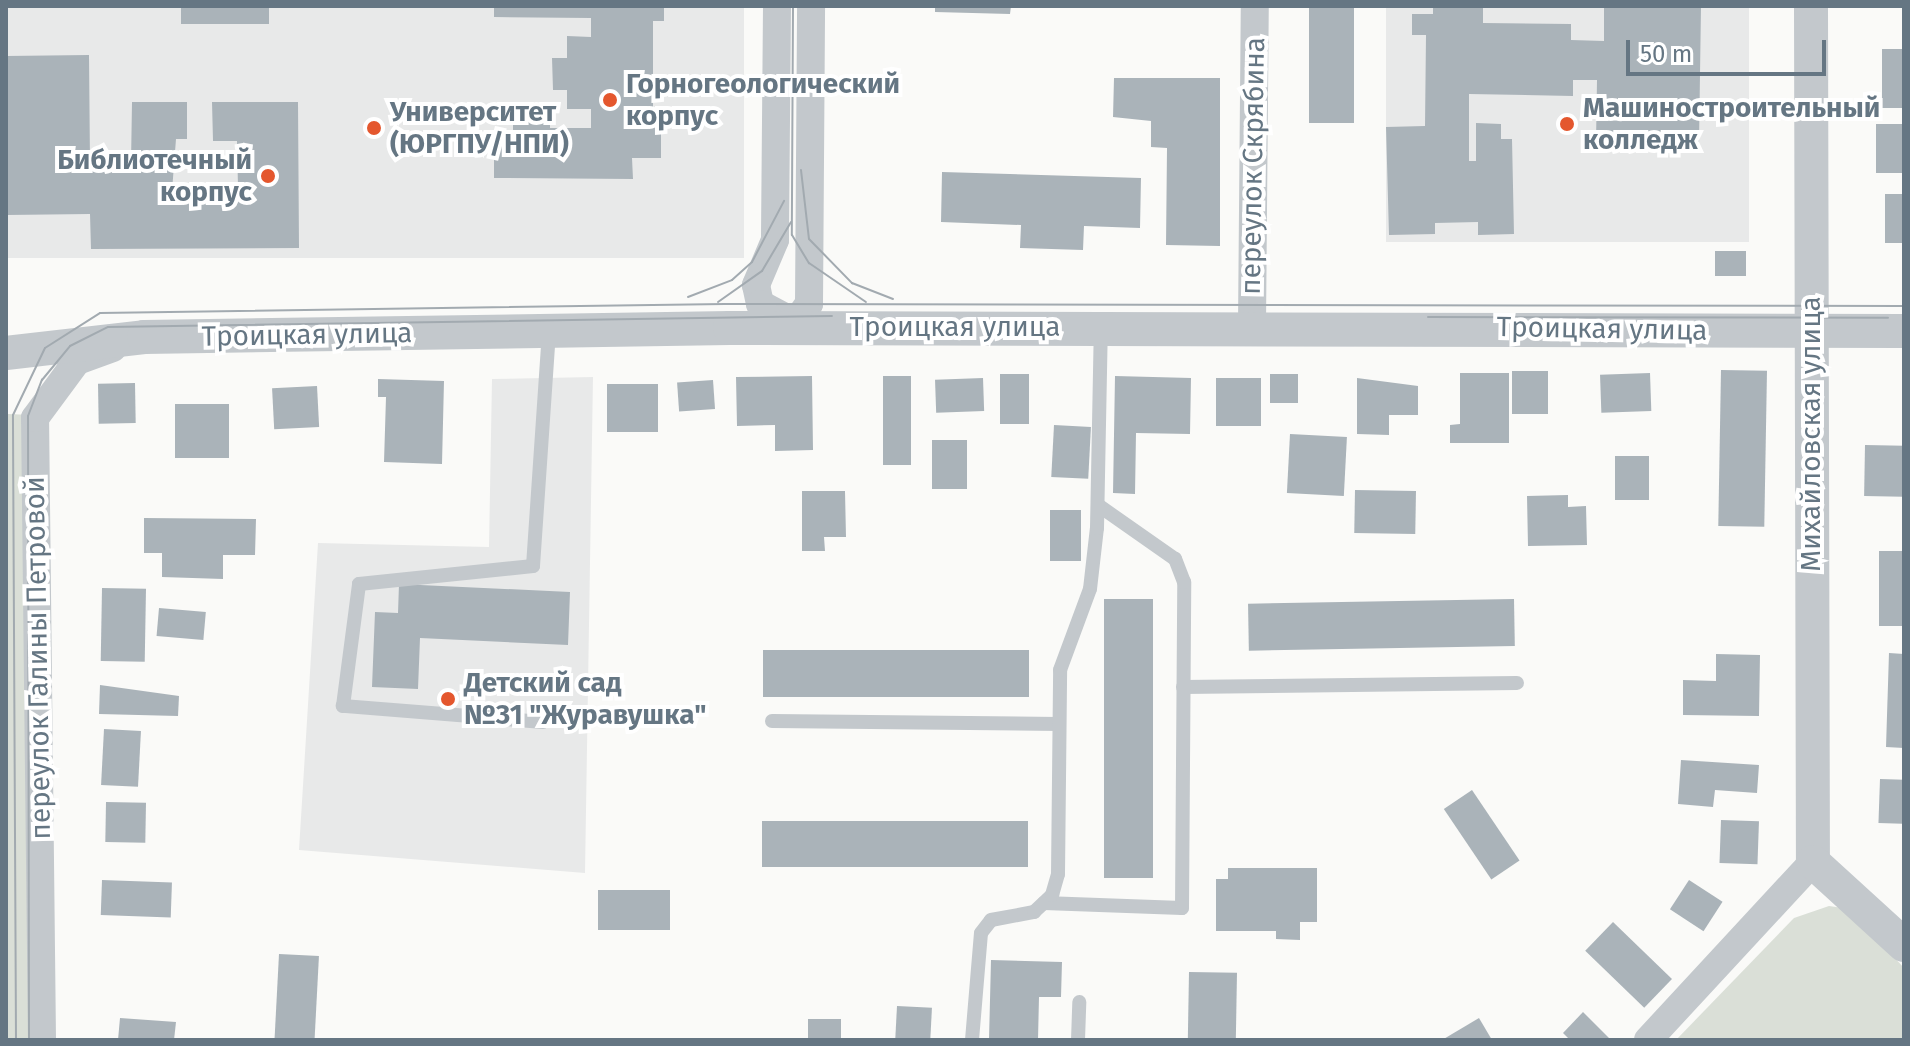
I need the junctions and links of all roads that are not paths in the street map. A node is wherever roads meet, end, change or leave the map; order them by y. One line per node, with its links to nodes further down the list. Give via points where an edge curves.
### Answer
1 (777, 6): 5 (street, via 775,240 756,285 760,304)
2 (811, 6): 5 (street)
3 (1255, 6): 6 (street, переулок Скрябина)
4 (1811, 6): 9 (street, Михайловская улица)
5 (805, 318): 7 (street, Троицкая улица); 8 (street, Троицкая улица, via 756,328)
6 (1252, 325): 7 (street, Троицкая улица); 9 (street, Троицкая улица)
7 (1101, 326): 13 (lane)
8 (549, 331): 11 (street, Троицкая улица); 17 (lane, via 533,566 359,584 343,706)
9 (1811, 331): 10 (street, Троицкая улица); 19 (street, Михайловская улица)
10 (1904, 331)
11 (144, 337): 12 (street, Троицкая улица); 23 (street, переулок Галины Петровой, via 77,361 35,418)
12 (6, 353)
13 (1098, 505): 15 (lane, via 1175,559 1184,582); 18 (lane, via 1090,589 1060,670)
14 (1517, 683): 15 (lane)
15 (1183, 687): 20 (lane, via 1182,908)
16 (772, 721): 18 (lane)
17 (543, 722)
18 (1059, 724): 20 (lane, via 1058,874)
19 (1813, 862): 21 (street); 26 (street)
20 (1044, 903): 24 (lane, via 991,920 981,933)
21 (1904, 945)
22 (1079, 1002): 25 (lane)
23 (42, 1040)
24 (972, 1040)
25 (1078, 1040)
26 (1648, 1040)

